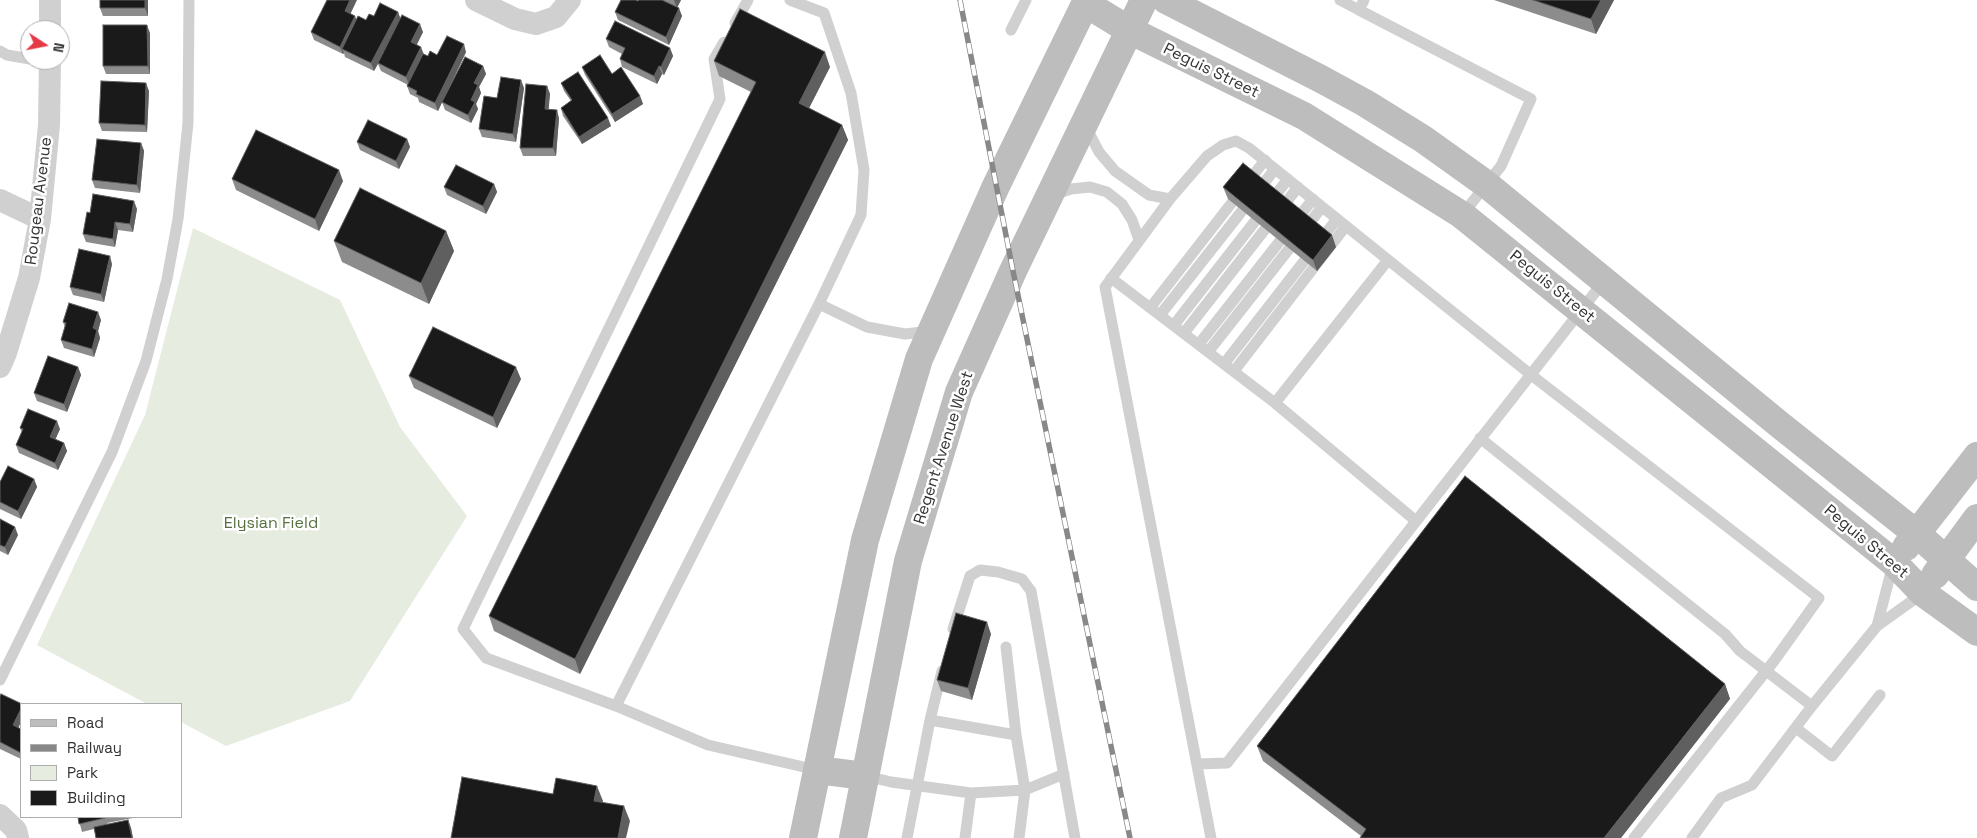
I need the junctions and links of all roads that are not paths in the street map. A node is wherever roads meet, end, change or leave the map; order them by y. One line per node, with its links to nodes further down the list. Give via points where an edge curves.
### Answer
1 (50, 0): 13 (street)
2 (189, 0): 65 (lane, via 188,123 178,219 146,361 112,452)
3 (476, 0): 4 (street, via 515,19 536,24 556,17)
4 (570, 0)
5 (748, 0): 67 (lane, via 714,59 720,99 463,629 486,658)
6 (790, 0): 36 (lane, via 824,13 851,93 864,170 861,214)
7 (1026, 0): 14 (lane)
8 (1144, 0): 15 (street, Regent Avenue West)
9 (1166, 0): 23 (street, via 1364,103 1424,139)
10 (1340, 0): 12 (lane)
11 (1086, 2): 15 (street, Peguis Street); 41 (street, via 996,186)
12 (1362, 5): 23 (lane, via 1531,99 1501,166)
13 (50, 20)
14 (1011, 30)
15 (1129, 30): 19 (street, Regent Avenue West); 29 (street, Peguis Street, via 1304,116)
16 (0, 52): 17 (lane)
17 (20, 57)
18 (43, 70): 30 (street, Rougeau Avenue, via 49,125)
19 (1084, 123): 25 (street, Regent Avenue West); 26 (lane, via 1099,152 1115,172 1149,195)
20 (1265, 160): 21 (lane); 26 (lane, via 1236,141 1223,144 1207,156); 37 (lane)
21 (1275, 169): 22 (lane); 39 (lane)
22 (1288, 179): 24 (lane); 40 (lane)
23 (1486, 184): 29 (lane); 35 (street)
24 (1298, 187): 28 (lane); 42 (lane)
25 (1049, 197): 32 (lane, via 1071,189 1090,187 1107,192 1122,204); 75 (street, Regent Avenue West, via 959,392 908,561)
26 (1170, 199): 32 (lane)
27 (0, 200): 30 (street)
28 (1318, 203): 31 (lane); 43 (lane); 44 (lane)
29 (1462, 215): 38 (street, Peguis Street)
30 (40, 219): 45 (street, Rougeau Avenue, via 29,278)
31 (1342, 223): 33 (lane); 46 (lane); 47 (lane)
32 (1139, 240): 34 (lane)
33 (1388, 260): 48 (lane); 49 (lane)
34 (1111, 278): 37 (lane); 72 (lane, via 1105,287)
35 (1604, 281): 38 (lane); 54 (street)
36 (819, 304): 41 (lane, via 867,327 905,334); 67 (lane)
37 (1150, 308): 39 (lane)
38 (1580, 310): 48 (lane); 56 (street, Peguis Street)
39 (1160, 315): 40 (lane)
40 (1174, 325): 42 (lane)
41 (931, 331): 73 (street, via 919,359 865,540)
42 (1184, 333): 43 (lane)
43 (1198, 344): 44 (lane)
44 (1208, 352): 46 (lane)
45 (2, 356)
46 (1224, 364): 47 (lane)
47 (1234, 371): 49 (lane)
48 (1530, 374): 50 (lane); 64 (lane, via 1819,598)
49 (1275, 403): 53 (lane)
50 (1480, 438): 53 (lane); 64 (lane, via 1725,634)
51 (1977, 456): 54 (street)
52 (1977, 518): 55 (street)
53 (1416, 521): 72 (lane, via 1227,763)
54 (1917, 534): 55 (street); 56 (street)
55 (1946, 560): 57 (street); 58 (street)
56 (1893, 562): 58 (street, Peguis Street); 59 (lane)
57 (1977, 587)
58 (1923, 592): 59 (lane); 60 (street, Peguis Street)
59 (1877, 626): 68 (lane)
60 (1977, 632)
61 (951, 636): 74 (lane, via 970,576 980,570 1022,579 1031,591)
62 (1006, 647): 71 (lane)
63 (944, 664): 69 (lane)
64 (1766, 672): 68 (lane); 88 (lane)
65 (0, 680)
66 (1880, 695): 70 (lane, via 1832,756)
67 (616, 706): 73 (lane, via 708,745)
68 (1812, 706): 70 (lane)
69 (930, 720): 71 (lane); 76 (lane)
70 (1796, 728): 89 (lane, via 1752,786 1721,798)
71 (1016, 736): 77 (lane)
72 (1197, 764): 87 (lane)
73 (817, 770): 75 (street); 81 (street)
74 (1064, 774): 77 (lane); 86 (lane)
75 (865, 776): 76 (lane); 82 (street, Regent Avenue West)
76 (918, 785): 78 (lane); 83 (lane)
77 (1025, 790): 78 (lane); 85 (lane)
78 (972, 793): 84 (lane)
79 (0, 815): 80 (street, via 16,830)
80 (18, 838)
81 (803, 838)
82 (853, 838)
83 (907, 838)
84 (965, 838)
85 (1019, 838)
86 (1075, 838)
87 (1212, 838)
88 (1634, 838)
89 (1692, 838)

